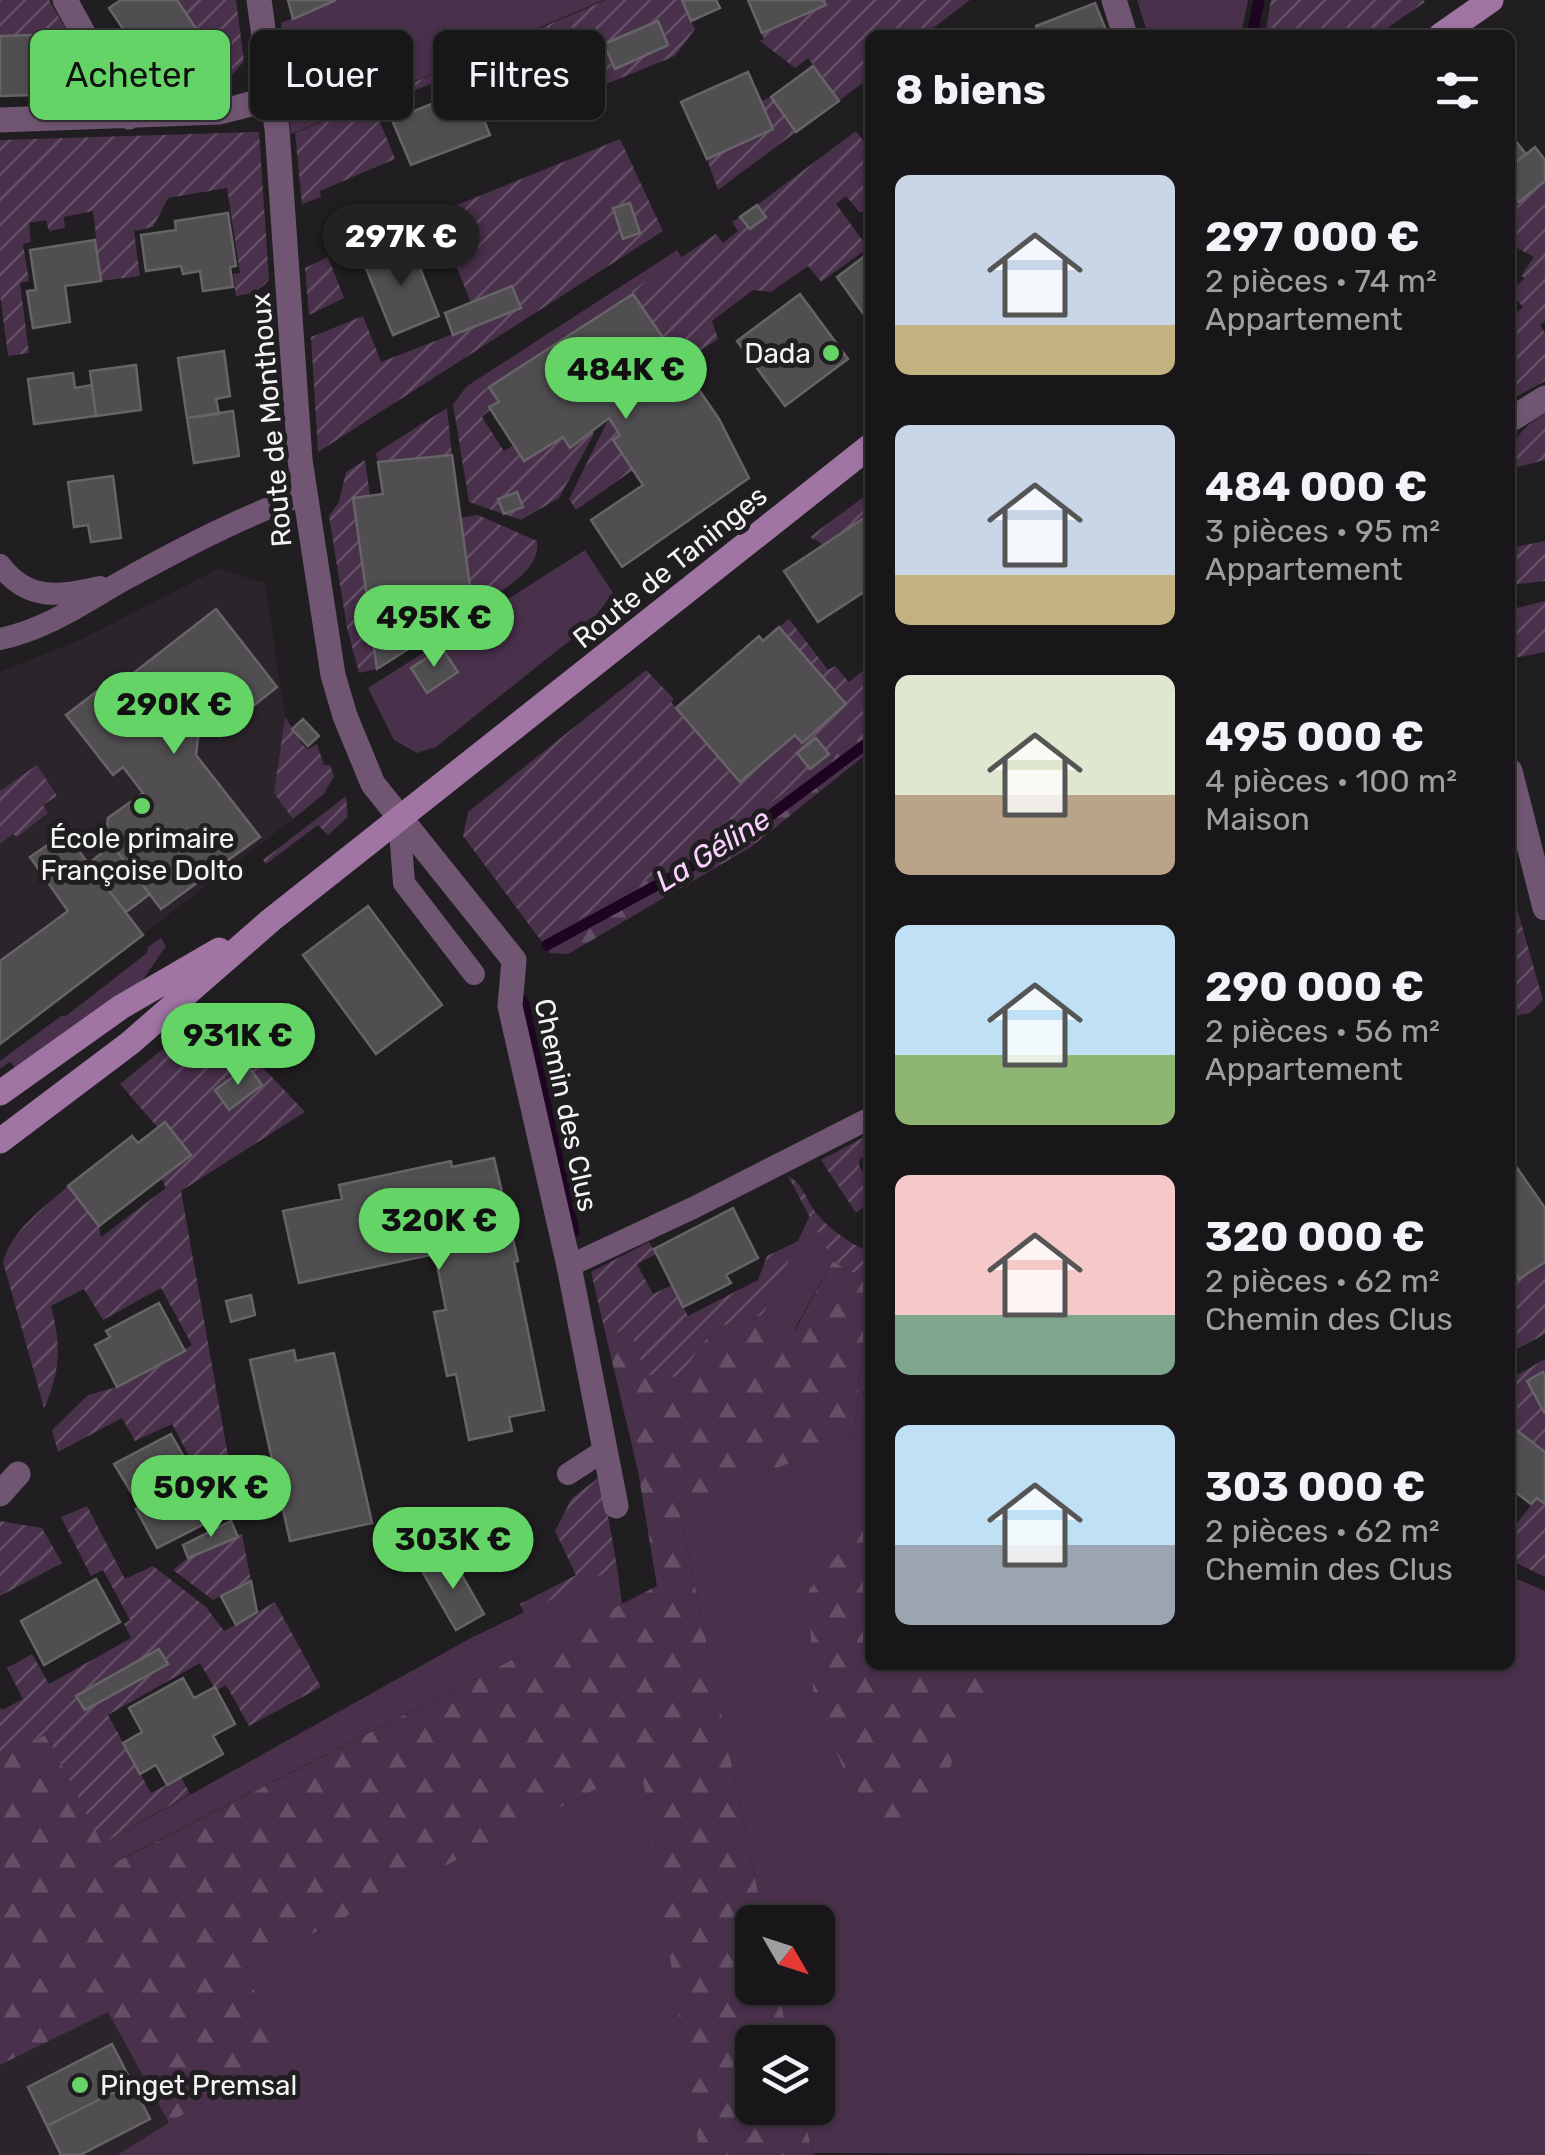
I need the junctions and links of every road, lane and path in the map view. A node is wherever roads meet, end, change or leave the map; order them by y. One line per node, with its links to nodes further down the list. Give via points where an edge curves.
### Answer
1 (66, 0): 5 (street)
2 (258, 0): 6 (street, Route de Monthoux)
3 (1114, 0): 7 (street)
4 (1491, 0): 8 (main road)
5 (82, 30)
6 (263, 30)
7 (1123, 30)
8 (1448, 30)
9 (30, 119): 10 (street)
10 (0, 120)
11 (275, 120): 15 (street, Route de Monthoux)
12 (1545, 398): 13 (street)
13 (1515, 417)
14 (865, 450): 20 (main road, Route de Taninges)
15 (305, 494): 17 (lane); 20 (street, Route de Monthoux, via 340,698 373,784)
16 (0, 564): 17 (lane, via 22,587 41,594)
17 (122, 582): 18 (lane, via 61,618)
18 (0, 640)
19 (1515, 791): 21 (street)
20 (400, 818): 22 (main road, Route de Taninges); 23 (lane, via 404,883); 27 (street, Chemin des Clus, via 514,960 510,1006)
21 (1545, 908)
22 (271, 920): 24 (main road, Route de Taninges, via 122,1007); 26 (main road, Route de Taninges, via 130,1043)
23 (474, 974)
24 (0, 1093)
25 (865, 1121): 27 (lane, Chemin des Clus)
26 (0, 1141)
27 (569, 1266): 28 (street, Chemin des Clus)
28 (606, 1450): 30 (lane); 32 (street, Chemin des Clus)
29 (18, 1474): 31 (street)
30 (568, 1474)
31 (0, 1494)
32 (616, 1506)

